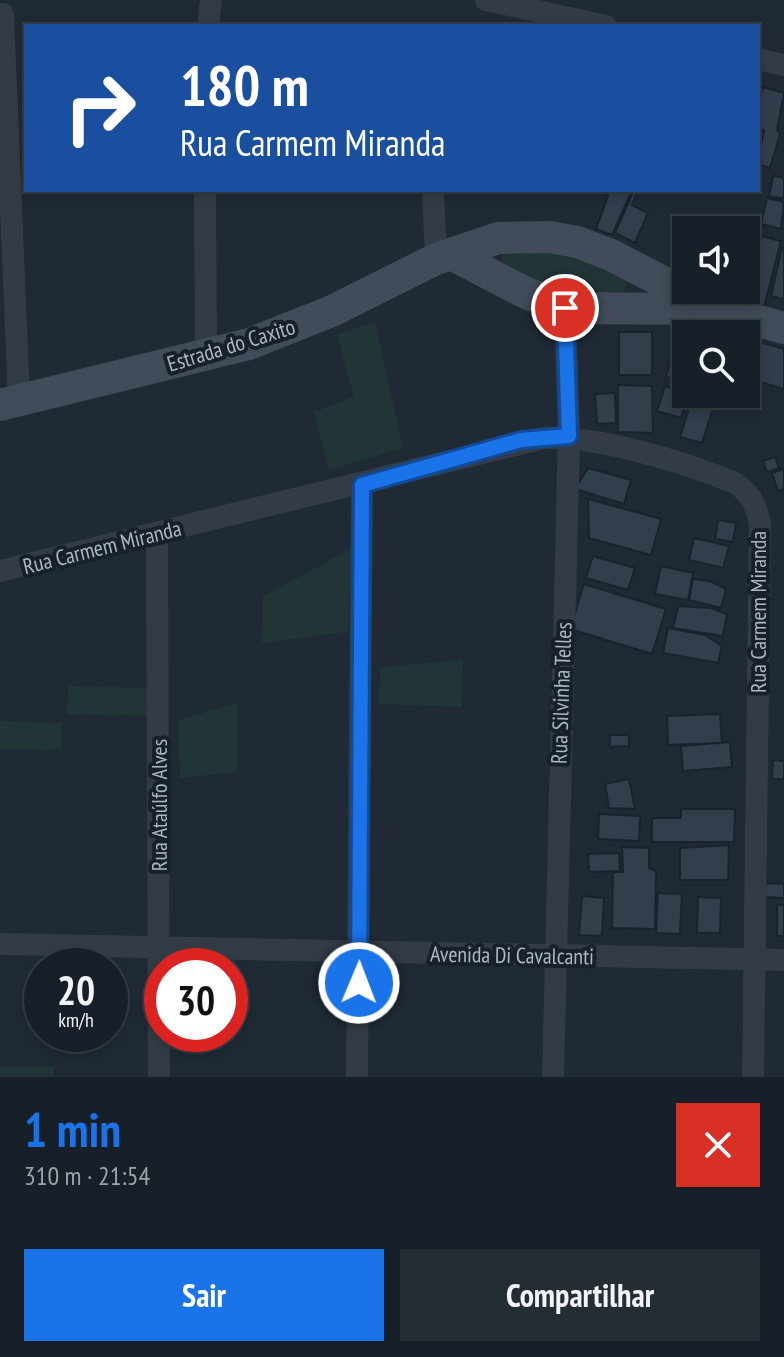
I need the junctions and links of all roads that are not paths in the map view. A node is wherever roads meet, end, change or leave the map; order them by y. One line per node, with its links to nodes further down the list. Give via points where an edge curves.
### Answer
1 (211, 0): 4 (street)
2 (486, 0): 5 (street)
3 (3, 14): 19 (street)
4 (208, 24)
5 (597, 24)
6 (760, 59): 7 (street)
7 (784, 65)
8 (205, 192): 18 (street)
9 (433, 192): 11 (street)
10 (498, 238): 11 (main road, Estrada do Caxito); 12 (main road, Estrada do Caxito, via 577,242); 13 (main road)
11 (444, 257): 13 (main road, Estrada do Caxito); 18 (main road, Estrada do Caxito, via 332,311)
12 (636, 267): 15 (main road, via 637,288); 16 (main road, Estrada do Caxito)
13 (493, 277): 14 (main road, Estrada do Caxito)
14 (565, 308): 15 (main road, Estrada do Caxito); 20 (street, Rua Silvinha Telles)
15 (628, 309): 16 (main road, Estrada do Caxito)
16 (715, 309): 17 (main road, Estrada do Caxito)
17 (784, 328)
18 (206, 357): 19 (main road, Estrada do Caxito)
19 (9, 403)
20 (569, 436): 21 (street, Rua Carmem Miranda, via 521,440); 27 (street, Rua Silvinha Telles); 28 (street, Rua Carmem Miranda, via 715,475 749,493 757,508)
21 (362, 485): 22 (street, Rua Carmem Miranda); 26 (street)
22 (157, 533): 23 (street, Rua Carmem Miranda); 25 (street, Rua Ataúlfo Alves)
23 (0, 571)
24 (0, 944): 25 (street, Avenida Di Cavalcanti)
25 (160, 947): 26 (street, Avenida Di Cavalcanti); 30 (street, Rua Ataúlfo Alves)
26 (359, 952): 27 (street, Avenida Di Cavalcanti); 31 (street)
27 (554, 956): 28 (street, Avenida Di Cavalcanti); 32 (street, Rua Silvinha Telles)
28 (755, 959): 29 (street, Avenida Di Cavalcanti); 33 (street, Rua Carmem Miranda)
29 (784, 960)
30 (159, 1077)
31 (357, 1077)
32 (553, 1077)
33 (753, 1077)

